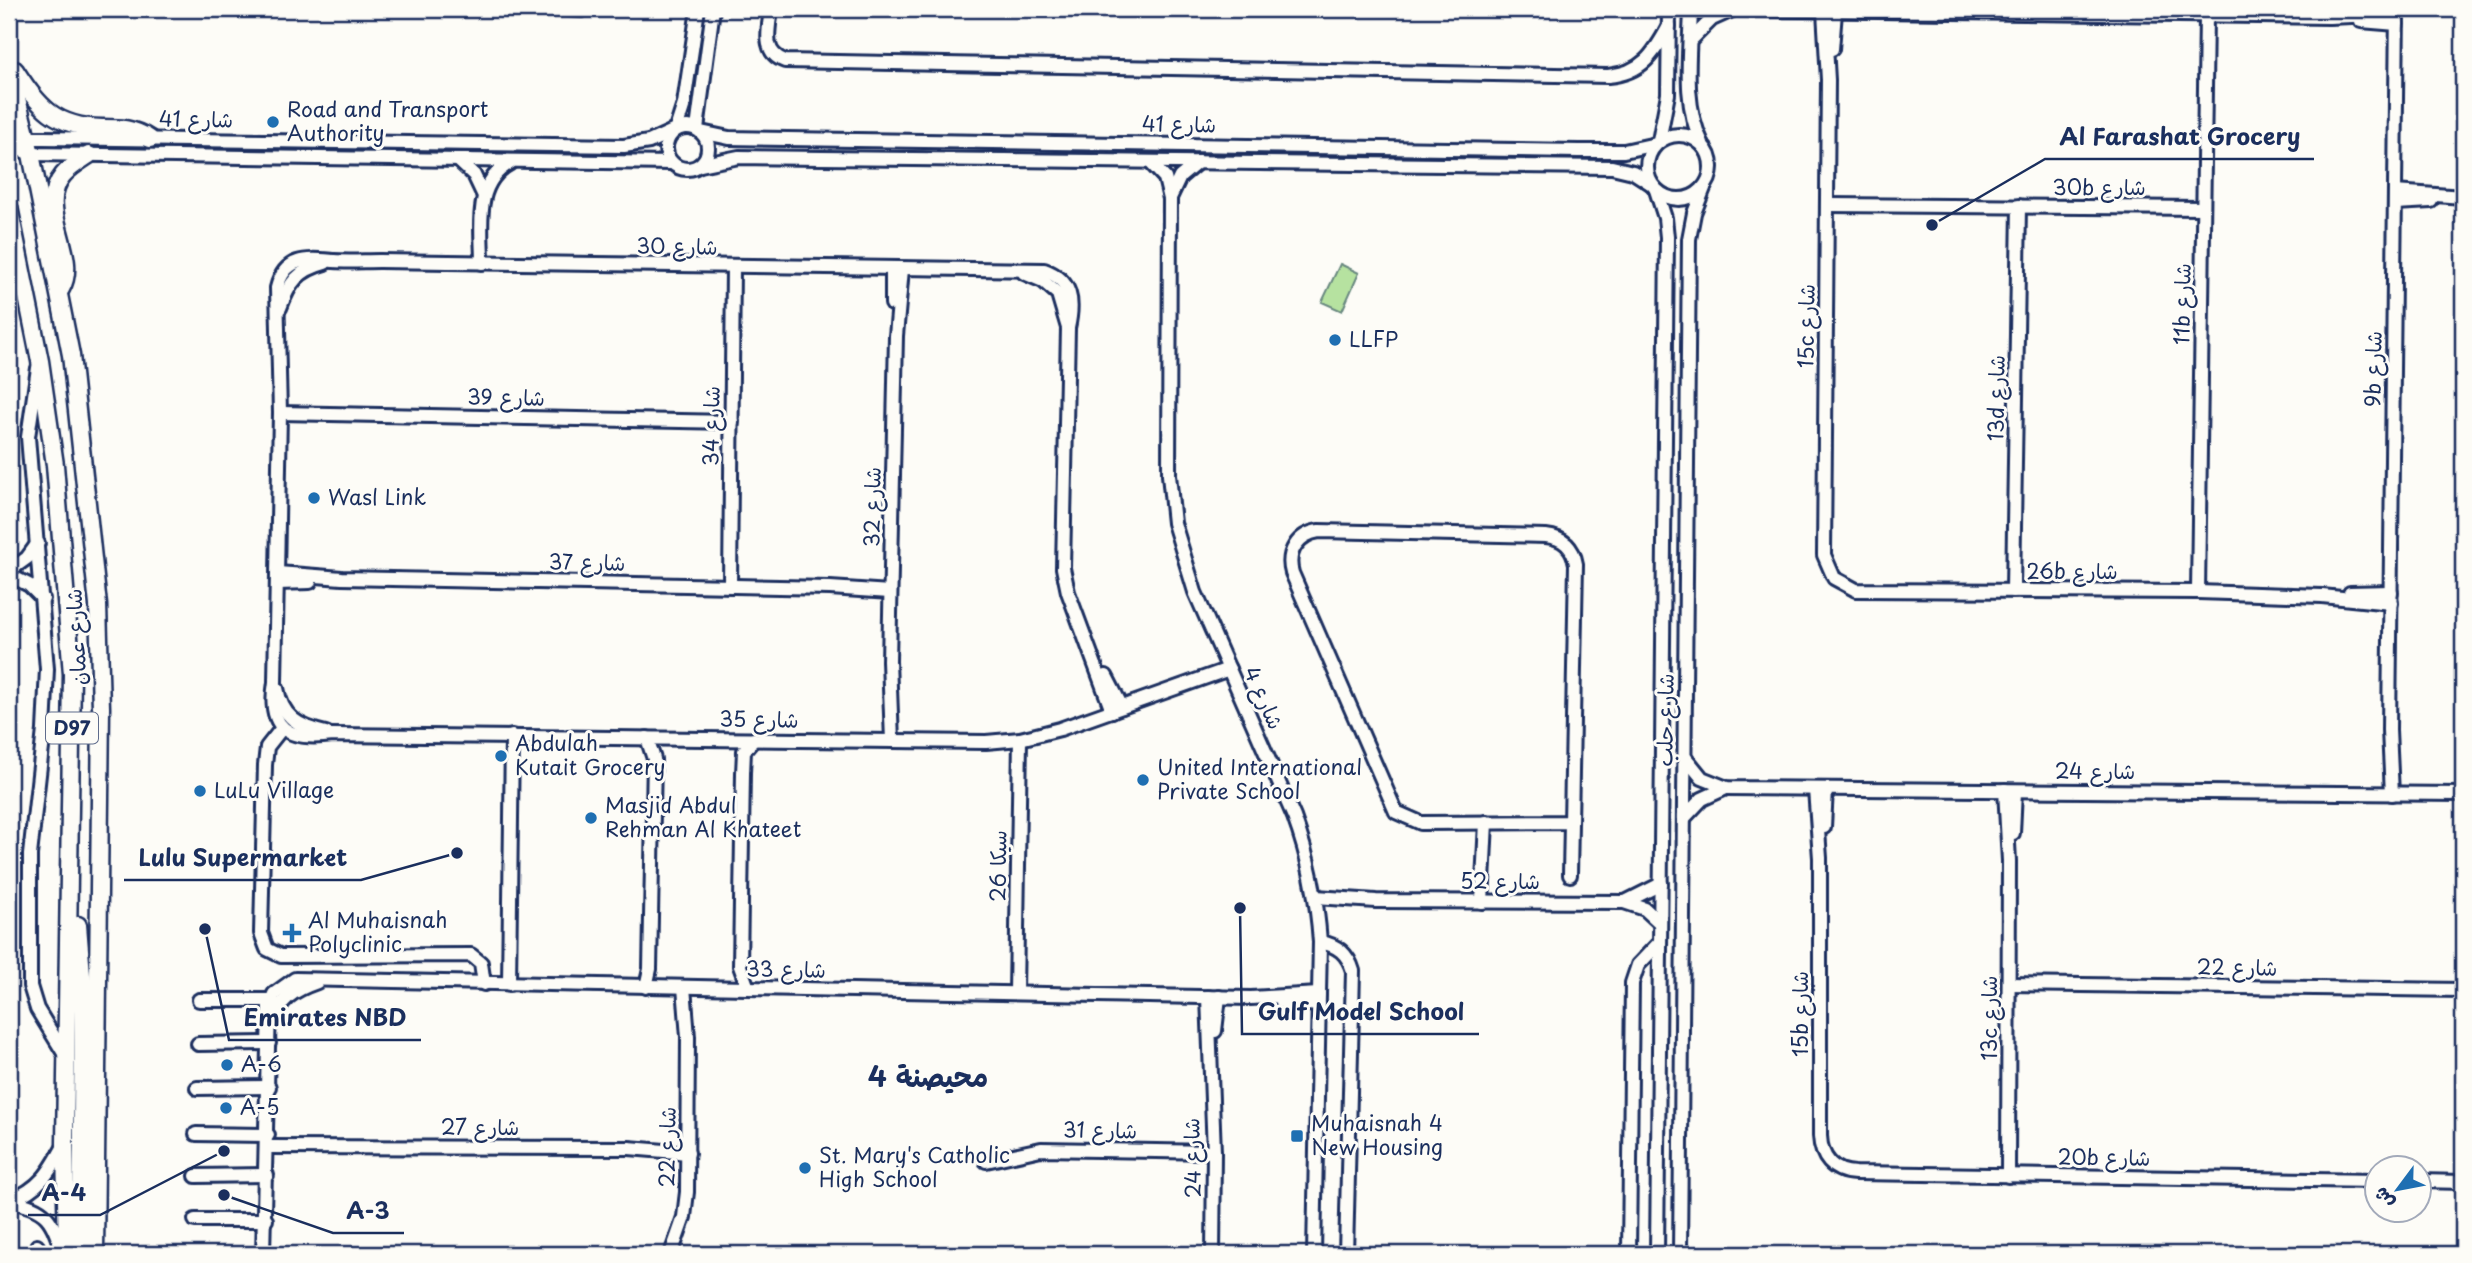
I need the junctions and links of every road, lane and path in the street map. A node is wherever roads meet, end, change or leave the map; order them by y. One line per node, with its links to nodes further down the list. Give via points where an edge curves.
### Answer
1 (698, 9): 14 (street, via 684,104)
2 (713, 9): 15 (street)
3 (771, 9): 10 (street, via 769,47 785,61 1013,66 1608,76 1623,75 1649,60)
4 (1670, 9): 10 (street)
5 (1691, 9): 11 (street)
6 (1730, 10): 7 (street); 11 (street, via 1712,19)
7 (1829, 11): 8 (street); 34 (street, 15c شارع)
8 (2206, 16): 9 (street); 37 (street, 11b شارع)
9 (2397, 16): 32 (street, 9b شارع)
10 (1669, 26): 17 (street, via 1668,94)
11 (1690, 41): 19 (street, via 1690,110)
12 (9, 60): 16 (main road, via 34,99 56,118 82,128 133,130)
13 (9, 67): 18 (main road, شارع عمان / D97)
14 (675, 130): 15 (street, via 686,126); 16 (street, شارع 41, via 649,142 624,146); 26 (street, via 666,147)
15 (699, 130): 17 (street, شارع 41, via 729,138 1579,151 1635,150); 27 (street, via 708,149)
16 (150, 139): 18 (street, شارع 41)
17 (1658, 143): 19 (street, via 1682,135); 28 (street, via 1647,159)
18 (29, 146): 20 (street); 21 (street, شارع 41); 41 (main road, شارع عمان / D97)
19 (1704, 146): 29 (street, via 1711,172)
20 (10, 147)
21 (89, 155): 22 (street, شارع 41); 41 (main road, via 62,176 54,193 66,270)
22 (459, 161): 23 (street, شارع 41); 30 (street)
23 (511, 162): 26 (street, شارع 41); 30 (street, via 493,175)
24 (1150, 162): 25 (street, شارع 41); 27 (street, شارع 41, via 739,157); 33 (street, شارع 4, via 1165,178)
25 (1198, 162): 28 (street, شارع 41, via 1612,167 1633,172); 33 (street, via 1180,177)
26 (672, 163): 27 (street, via 688,169)
27 (700, 165)
28 (1653, 186): 29 (street, via 1680,200); 76 (street, شارع حلب, via 1667,237)
29 (1704, 188): 65 (street, شارع حلب, via 1689,239)
30 (483, 194): 38 (street)
31 (2463, 197): 32 (street)
32 (2395, 198): 53 (street, 9b شارع)
33 (1170, 199): 55 (street, شارع 4, via 1172,505 1188,576)
34 (1828, 205): 35 (street, 30b شارع); 46 (street, 15c شارع, via 1824,555)
35 (2019, 206): 37 (street, 30b شارع); 51 (street, 13d شارع)
36 (9, 207): 42 (main road, شارع عمان / D97)
37 (2203, 208): 52 (street, 11b شارع)
38 (482, 263): 39 (street, شارع 30); 43 (street, شارع 30, via 332,261 299,273 287,288 279,311)
39 (733, 267): 40 (street, شارع 30); 44 (street, شارع 34)
40 (897, 269): 50 (street, شارع 32); 57 (street, شارع 30, via 1044,270 1066,285 1072,301 1063,568 1068,592)
41 (60, 291): 120 (main road, شارع عمان / D97, via 80,419 100,639)
42 (40, 361): 45 (street, via 28,436); 74 (main road, شارع عمان / D97, via 62,530 72,674)
43 (280, 413): 44 (street, شارع 39); 48 (street, شارع 30)
44 (732, 422): 49 (street, شارع 34)
45 (38, 542): 47 (street); 54 (street)
46 (1829, 571): 51 (street, 26b شارع, via 1856,590)
47 (9, 573): 54 (street)
48 (277, 578): 49 (street, شارع 37); 56 (street, شارع 30)
49 (730, 586): 50 (street, شارع 37)
50 (890, 587): 64 (street, شارع 32)
51 (2013, 591): 52 (street, 26b شارع)
52 (2198, 592): 53 (street, 26b شارع)
53 (2391, 598): 69 (street, 9b شارع)
54 (43, 599): 98 (street, via 46,700 30,855 30,986 37,1009)
55 (1227, 665): 57 (street, شارع 35); 77 (street, شارع 4, via 1297,826)
56 (275, 681): 58 (street, شارع 30, via 272,707); 59 (street, شارع 30, via 282,708 295,723)
57 (1117, 709): 63 (street, شارع 35)
58 (282, 727): 59 (street, via 303,738); 84 (street, via 267,747 265,765 261,933 267,948 281,956 471,956 481,963)
59 (333, 735): 60 (street, شارع 35)
60 (512, 736): 61 (street, شارع 35); 85 (street)
61 (647, 738): 62 (street, شارع 35); 87 (street, via 654,766)
62 (754, 739): 64 (street, شارع 35); 89 (street, via 744,751 743,773 740,966)
63 (1020, 739): 64 (street, شارع 35); 91 (street, سيكا 26)
64 (887, 741)
65 (1685, 757): 66 (street, شارع 24, via 1702,778); 71 (street, شارع حلب)
66 (1727, 788): 67 (street, شارع 24); 71 (street, شارع 24, via 1702,799)
67 (1820, 789): 68 (street, شارع 24); 107 (street, 15b شارع, via 1820,1136)
68 (2010, 791): 69 (street, شارع 24); 86 (street, 13c شارع)
69 (2387, 794): 70 (street, شارع 24)
70 (2463, 794)
71 (1684, 818): 127 (street, شارع حلب)
72 (1486, 822): 73 (street); 73 (street, via 1412,822 1390,804 1292,573 1291,554 1302,537 1320,531 1546,536 1570,547 1576,564); 78 (street)
73 (1571, 822): 75 (street)
74 (70, 874): 98 (main road, شارع عمان / D97); 119 (main road, via 83,988)
75 (1570, 875)
76 (1661, 884): 79 (street, شارع 52); 80 (street, شارع حلب)
77 (1317, 902): 78 (street, شارع 52); 81 (street, شارع 4)
78 (1482, 902): 79 (street, شارع 52)
79 (1624, 902): 80 (street, شارع 52, via 1645,909)
80 (1660, 923): 82 (street, شارع حلب)
81 (1320, 942): 93 (street, شارع 4); 124 (street, via 1338,947 1353,971)
82 (1660, 942): 125 (street, via 1638,965 1632,983); 126 (street, شارع حلب)
83 (321, 981): 84 (street, شارع 33); 95 (street, شارع 33, via 295,979); 96 (street, شارع 33, via 288,995 275,1012)
84 (484, 984): 85 (street, شارع 33)
85 (509, 984): 87 (street, شارع 33)
86 (2010, 984): 90 (street, شارع 22); 109 (street, 13c شارع)
87 (646, 987): 88 (street, شارع 33)
88 (689, 987): 89 (street, شارع 33); 104 (street, شارع 22)
89 (748, 988): 91 (street, شارع 33)
90 (2463, 990)
91 (1016, 993): 92 (street, شارع 33)
92 (1214, 997): 93 (street, شارع 33); 105 (street, شارع 24, via 1210,1062)
93 (1319, 999): 123 (street, شارع 4)
94 (199, 1000): 95 (street)
95 (271, 1000): 96 (street)
96 (270, 1039): 97 (street); 99 (street)
97 (198, 1044)
98 (67, 1058): 103 (main road, شارع عمان / D97)
99 (269, 1087): 100 (street); 102 (street)
100 (197, 1088)
101 (197, 1134): 102 (street, شارع 27)
102 (268, 1140): 104 (street, شارع 27, via 330,1146); 108 (street)
103 (65, 1143): 114 (street, via 43,1183); 118 (main road, شارع عمان / D97)
104 (688, 1149): 121 (street, شارع 22, via 686,1206)
105 (1214, 1152): 106 (street, شارع 31, via 1041,1149); 122 (street, شارع 24)
106 (986, 1161)
107 (1832, 1165): 109 (street, 20b شارع, via 1849,1173)
108 (267, 1175): 110 (street); 116 (street)
109 (2008, 1175): 111 (street, 20b شارع)
110 (196, 1176)
111 (2364, 1181)
112 (2434, 1181): 113 (street)
113 (2463, 1182)
114 (9, 1200): 118 (street, via 46,1214)
115 (195, 1220): 116 (street)
116 (266, 1220): 117 (street)
117 (265, 1252)
118 (65, 1254)
119 (81, 1254)
120 (95, 1254)
121 (671, 1254)
122 (1213, 1254)
123 (1314, 1254)
124 (1346, 1254)
125 (1629, 1254)
126 (1657, 1254)
127 (1680, 1254)

